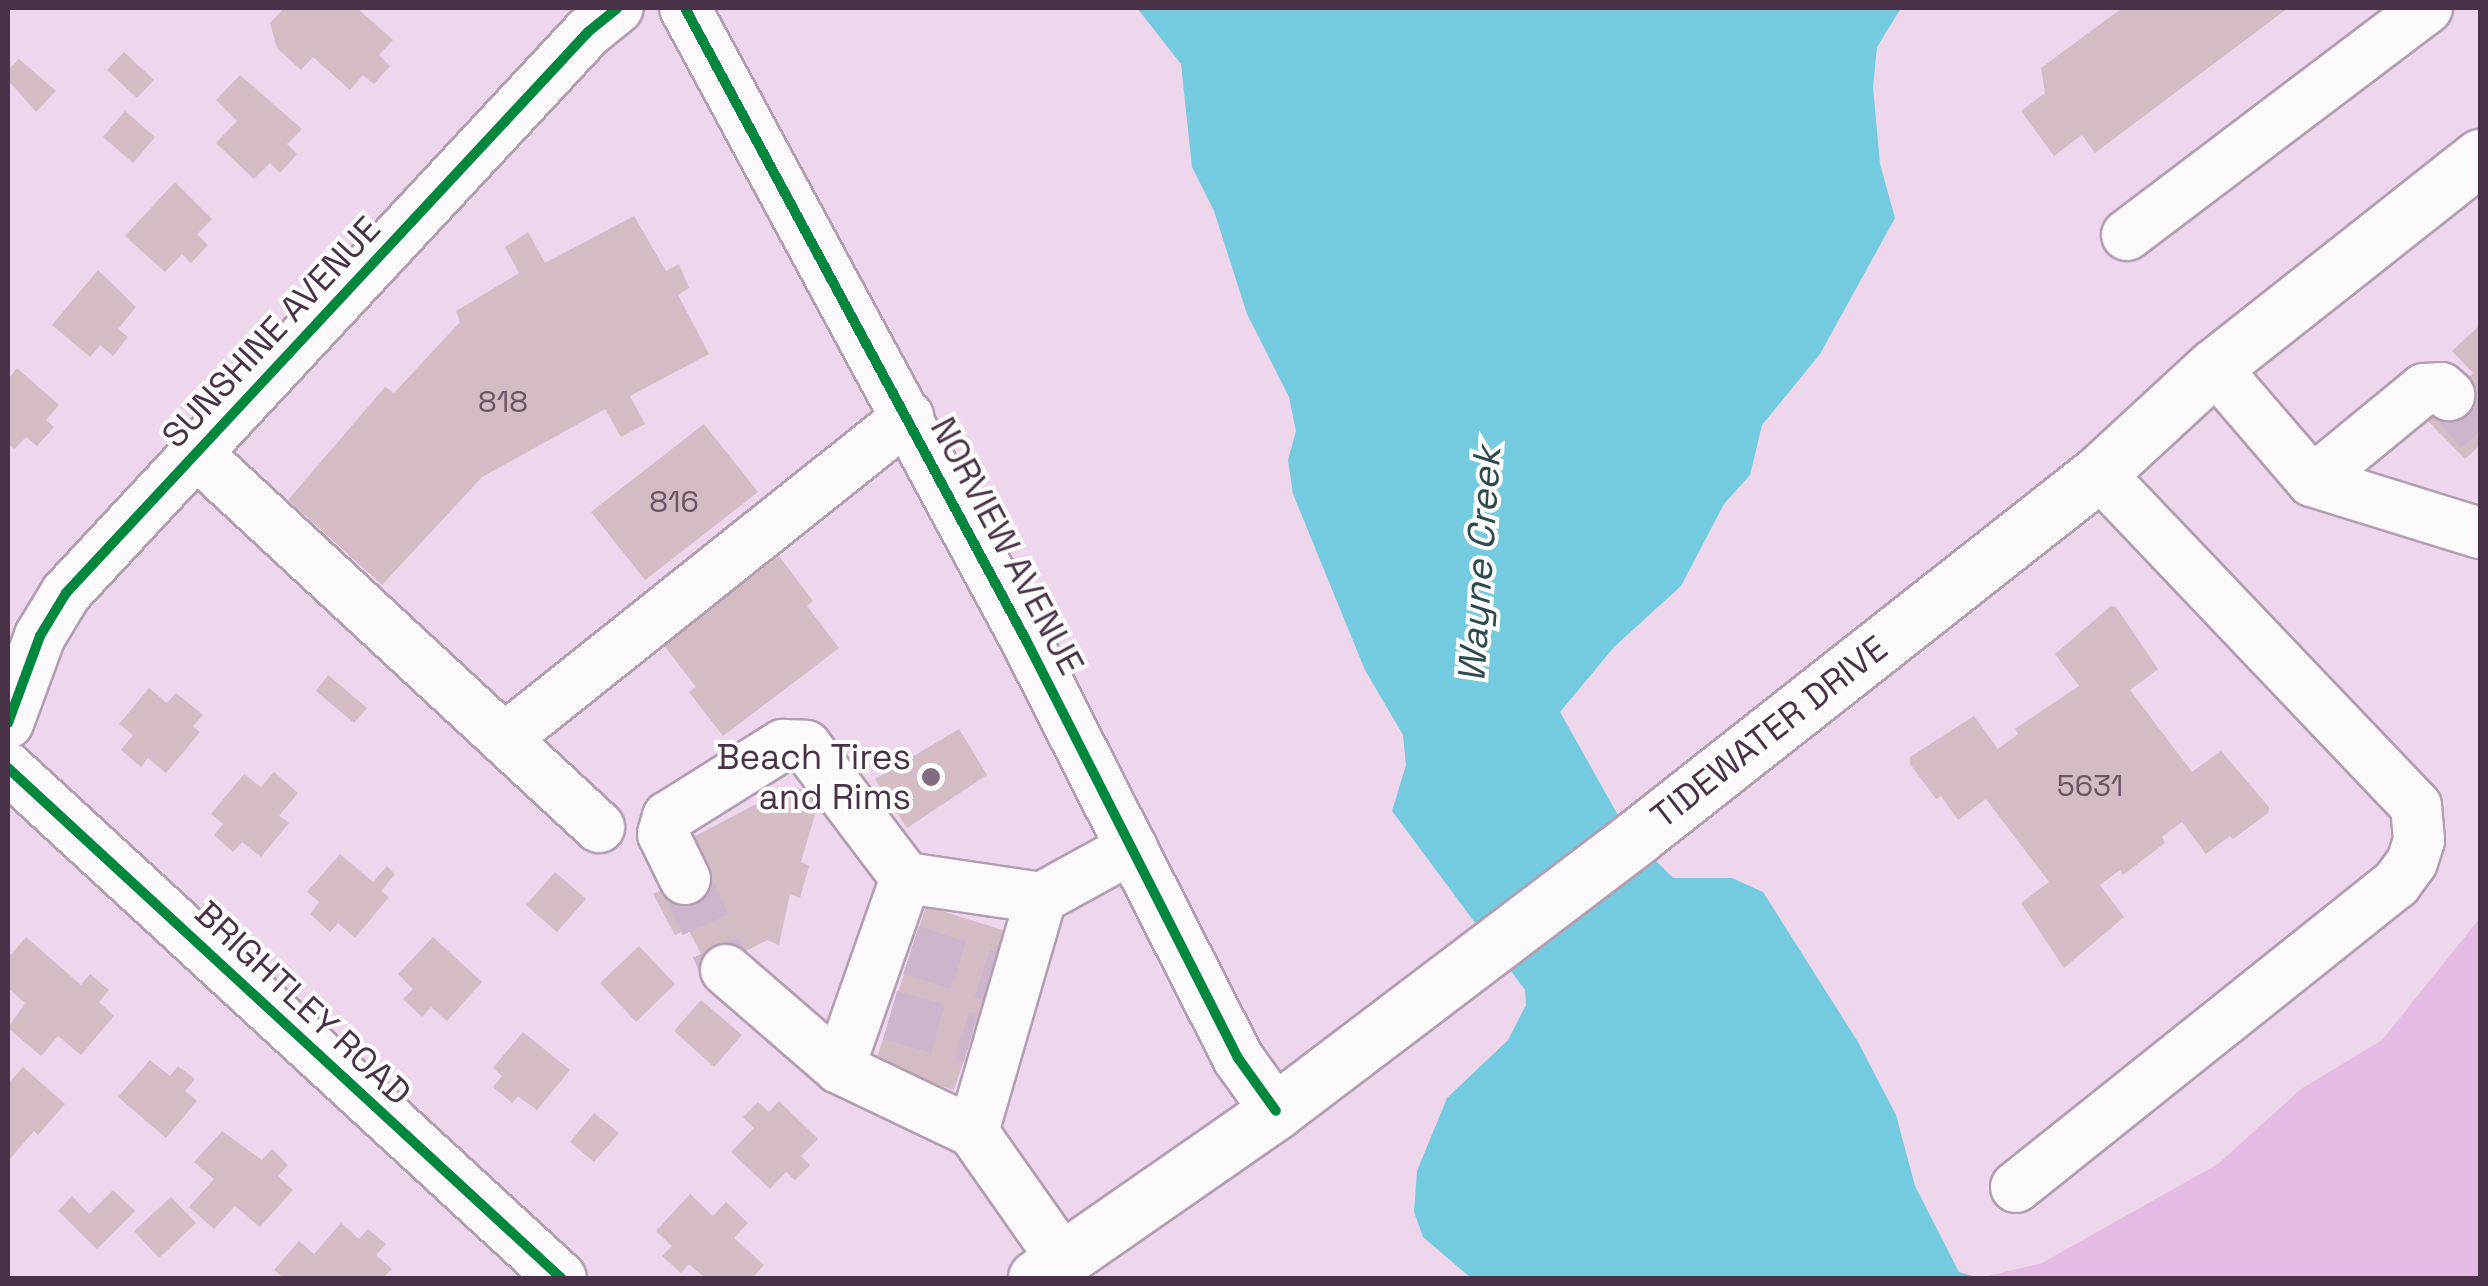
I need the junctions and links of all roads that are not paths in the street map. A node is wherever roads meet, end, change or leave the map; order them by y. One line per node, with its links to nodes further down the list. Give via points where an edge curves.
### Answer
1 (618, 8): 9 (street, SUNSHINE AVENUE, via 588,32)
2 (684, 8): 8 (street, NORVIEW AVENUE)
3 (2427, 8): 5 (street)
4 (2480, 157): 6 (highway, TIDEWATER DRIVE)
5 (2126, 235)
6 (2214, 366): 10 (highway, TIDEWATER DRIVE); 11 (street)
7 (2449, 395): 11 (street, via 2424,389)
8 (908, 418): 14 (street); 17 (street, NORVIEW AVENUE)
9 (196, 453): 13 (street, SUNSHINE AVENUE, via 66,593 40,636); 14 (street)
10 (2099, 473): 23 (highway, TIDEWATER DRIVE); 25 (street, via 2416,806 2419,840 2396,884)
11 (2312, 480): 12 (street)
12 (2480, 533)
13 (8, 724)
14 (504, 739): 16 (street)
15 (8, 768): 27 (street, BRIGHTLEY ROAD)
16 (598, 827)
17 (1132, 848): 20 (street); 23 (street, NORVIEW AVENUE, via 1238,1058)
18 (906, 878): 19 (street, via 806,746 784,744 668,818 662,834); 20 (street); 22 (street, via 898,946 876,1010)
19 (684, 880)
20 (1041, 898): 24 (street, via 984,1042)
21 (726, 970): 22 (street)
22 (839, 1068): 24 (street)
23 (1276, 1111): 26 (highway, TIDEWATER DRIVE)
24 (973, 1132): 26 (street)
25 (2016, 1187)
26 (1050, 1269)
27 (560, 1278)

